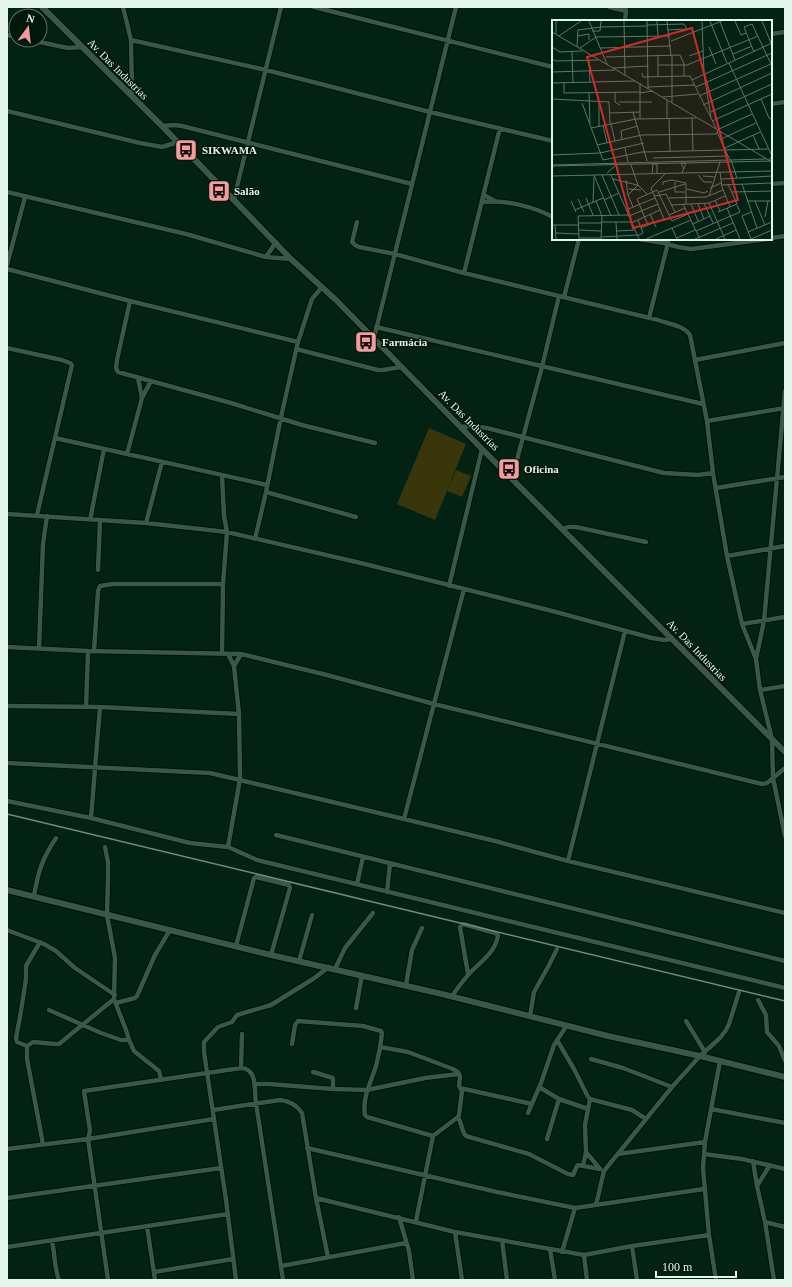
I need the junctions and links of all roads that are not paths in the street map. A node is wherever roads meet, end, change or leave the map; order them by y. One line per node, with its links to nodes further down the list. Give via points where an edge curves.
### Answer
1 (42, 7): 14 (main road, Av. Das Industrias)
2 (123, 7): 11 (street)
3 (281, 7): 16 (street)
4 (314, 7): 12 (street)
5 (456, 7): 12 (street)
6 (609, 7): 7 (street)
7 (626, 9): 8 (street)
8 (625, 20)
9 (785, 32): 10 (street)
10 (772, 34)
11 (131, 40): 16 (street); 17 (street)
12 (448, 40): 15 (street); 21 (street)
13 (48, 44): 14 (street, via 68,48)
14 (82, 47): 17 (main road, Av. Das Industrias)
15 (552, 67)
16 (266, 70): 21 (street); 25 (street)
17 (132, 96): 22 (main road, Av. Das Industrias)
18 (785, 102): 19 (street)
19 (772, 104)
20 (7, 111): 26 (street, via 145,144)
21 (430, 112): 23 (street); 28 (street)
22 (162, 126): 25 (street, via 175,124); 26 (main road, Av. Das Industrias)
23 (500, 128): 24 (street); 31 (street)
24 (552, 141)
25 (247, 142): 28 (street); 33 (street)
26 (179, 144): 33 (main road, Av. Das Industrias)
27 (785, 183): 29 (street)
28 (412, 184): 45 (street)
29 (772, 184)
30 (7, 192): 32 (street)
31 (484, 195): 34 (street); 35 (street)
32 (25, 197): 46 (street, via 186,234); 48 (street)
33 (234, 199): 43 (main road, Av. Das Industrias)
34 (495, 201): 35 (street); 36 (street, via 516,204)
35 (482, 202): 50 (street)
36 (552, 217)
37 (357, 222): 45 (street, via 353,244)
38 (785, 236): 39 (street)
39 (772, 238)
40 (579, 240): 53 (street)
41 (648, 240): 44 (street)
42 (759, 240): 44 (street, via 691,249 678,247)
43 (276, 242): 46 (street); 47 (main road, Av. Das Industrias)
44 (669, 242): 55 (street)
45 (395, 254): 50 (street); 56 (street)
46 (266, 257): 47 (street)
47 (291, 259): 51 (main road, Av. Das Industrias)
48 (7, 265)
49 (7, 269): 54 (street)
50 (464, 273): 52 (street)
51 (322, 287): 57 (main road, Av. Das Industrias); 58 (street, via 312,299)
52 (558, 296): 53 (street); 64 (street)
53 (564, 297): 55 (street)
54 (130, 301): 58 (street); 65 (street, via 116,368 118,372)
55 (649, 318): 62 (street, via 686,330 692,341)
56 (376, 327): 57 (street); 64 (street)
57 (374, 338): 63 (main road, Av. Das Industrias)
58 (298, 342): 61 (street)
59 (785, 343): 62 (street)
60 (7, 348): 75 (street, via 72,364)
61 (296, 350): 63 (street, via 378,370); 71 (street)
62 (695, 360): 69 (street)
63 (402, 367): 73 (main road, Av. Das Industrias)
64 (542, 367): 69 (street); 74 (street)
65 (138, 378): 66 (street); 68 (street)
66 (151, 381): 68 (street); 71 (street)
67 (785, 391): 70 (street)
68 (142, 398): 79 (street)
69 (703, 404): 72 (street)
70 (784, 408): 72 (street); 85 (street)
71 (281, 417): 76 (street, via 302,425); 86 (street)
72 (706, 421): 81 (street)
73 (461, 427): 74 (street, via 481,427); 78 (main road, Av. Das Industrias)
74 (524, 437): 81 (street, via 664,473); 84 (street)
75 (55, 438): 77 (street); 90 (street)
76 (375, 443)
77 (104, 449): 79 (street); 93 (street)
78 (482, 449): 84 (main road, Av. Das Industrias); 105 (street)
79 (127, 454): 80 (street)
80 (162, 462): 82 (street); 95 (street)
81 (713, 473): 87 (street)
82 (222, 475): 86 (street); 97 (street)
83 (785, 477): 85 (street)
84 (512, 478): 96 (main road, Av. Das Industrias)
85 (776, 478): 87 (street); 101 (street)
86 (268, 485): 88 (street)
87 (716, 488): 102 (street)
88 (266, 492): 92 (street); 98 (street)
89 (7, 514): 90 (street)
90 (37, 515): 91 (street)
91 (47, 516): 93 (street); 113 (street, via 43,544)
92 (356, 517)
93 (90, 520): 94 (street)
94 (100, 521): 95 (street); 103 (street)
95 (146, 523): 97 (street)
96 (563, 529): 99 (street, via 576,527); 111 (main road, Av. Das Industrias)
97 (227, 532): 98 (street); 104 (street)
98 (255, 539): 105 (street)
99 (646, 542)
100 (785, 546): 101 (street)
101 (771, 548): 102 (street); 108 (street)
102 (727, 556): 109 (street)
103 (98, 570)
104 (223, 584): 115 (street, via 102,585 98,591); 116 (street)
105 (449, 586): 106 (street)
106 (464, 589): 110 (street); 122 (street)
107 (785, 617): 108 (street)
108 (764, 621): 109 (street); 118 (street)
109 (742, 624): 118 (street)
110 (626, 631): 111 (street, via 660,639); 128 (street)
111 (672, 639): 127 (main road, Av. Das Industrias)
112 (7, 646): 113 (street)
113 (39, 648): 114 (street)
114 (88, 651): 115 (street); 124 (street)
115 (94, 651): 116 (street)
116 (225, 654): 117 (street); 119 (street)
117 (241, 654): 119 (street); 122 (street)
118 (756, 659): 121 (street)
119 (234, 666): 126 (street)
120 (785, 686): 121 (street)
121 (760, 690): 127 (street)
122 (434, 704): 128 (street); 137 (street)
123 (7, 706): 124 (street)
124 (86, 707): 125 (street)
125 (100, 707): 126 (street); 131 (street)
126 (239, 714): 134 (street)
127 (772, 739): 129 (main road, Av. Das Industrias); 133 (street)
128 (597, 743): 133 (street, via 762,784); 144 (street)
129 (785, 752)
130 (7, 764): 131 (street)
131 (95, 767): 134 (street, via 198,772); 136 (street)
132 (785, 768): 133 (street)
133 (773, 778): 138 (street)
134 (240, 779): 137 (street); 142 (street)
135 (7, 801): 136 (street)
136 (91, 818): 142 (street, via 190,843)
137 (404, 819): 144 (street)
138 (785, 833)
139 (276, 835): 143 (street)
140 (56, 838): 149 (street, via 42,862)
141 (105, 847): 152 (street, via 108,862)
142 (228, 847): 146 (street, via 257,860)
143 (363, 857): 145 (street); 146 (street)
144 (568, 861): 151 (street)
145 (390, 864): 148 (street); 162 (street)
146 (356, 884): 148 (street)
147 (7, 890): 149 (main road)
148 (387, 892): 167 (street)
149 (34, 896): 152 (main road)
150 (373, 913): 163 (street)
151 (785, 913)
152 (107, 915): 156 (main road); 170 (street, via 115,958)
153 (312, 915): 161 (street)
154 (422, 928): 166 (street, via 412,950)
155 (7, 930): 157 (street)
156 (170, 930): 158 (main road); 170 (street, via 152,960 137,996)
157 (40, 942): 170 (street, via 56,951); 182 (street, via 26,966 16,1038 17,1042)
158 (236, 946): 160 (main road); 160 (street, via 254,878 281,882 290,888)
159 (557, 949): 174 (street, via 534,992)
160 (271, 955): 161 (main road)
161 (299, 961): 163 (main road)
162 (785, 961)
163 (332, 968): 165 (main road); 190 (street, via 271,1005 239,1014 232,1022 218,1027 203,1045)
164 (468, 974): 164 (street, via 460,927 463,924 498,935 496,944 489,954); 169 (street)
165 (362, 975): 166 (main road); 172 (street)
166 (406, 985): 169 (main road)
167 (785, 988)
168 (738, 992): 184 (street, via 729,1024 720,1038)
169 (452, 996): 174 (main road)
170 (115, 999): 176 (street); 179 (street)
171 (758, 1000): 187 (street, via 766,1015 768,1032 779,1046)
172 (356, 1008)
173 (49, 1010): 176 (street)
174 (530, 1016): 177 (main road)
175 (686, 1021): 184 (street)
176 (83, 1025): 179 (street, via 116,1039); 182 (street, via 59,1044 33,1042)
177 (567, 1025): 180 (street); 184 (main road)
178 (242, 1034): 188 (street)
179 (129, 1040): 193 (street, via 134,1051 159,1071)
180 (557, 1040): 195 (street); 201 (street)
181 (292, 1044): 183 (street, via 295,1024 300,1021 363,1026 379,1030 382,1033)
182 (27, 1046): 216 (street, via 27,1060)
183 (380, 1047): 191 (street, via 408,1052 453,1069); 199 (street)
184 (703, 1054): 186 (main road); 196 (street)
185 (591, 1060): 196 (street, via 623,1068)
186 (720, 1061): 192 (main road); 205 (street)
187 (785, 1061)
188 (241, 1068): 190 (street); 194 (street, via 251,1071)
189 (313, 1072): 198 (street, via 333,1078)
190 (207, 1073): 193 (street); 206 (street)
191 (459, 1074): 197 (street); 199 (street)
192 (785, 1077)
193 (161, 1079): 213 (street, via 84,1091 90,1131)
194 (254, 1084): 198 (street); 202 (street)
195 (539, 1087): 200 (street); 203 (street)
196 (672, 1087): 210 (street)
197 (460, 1088): 203 (street); 208 (street, via 462,1095)
198 (333, 1089): 199 (street)
199 (367, 1090): 212 (street, via 364,1112 367,1117)
200 (560, 1099): 204 (street); 214 (street)
201 (590, 1099): 204 (street); 210 (street, via 632,1110)
202 (256, 1103): 206 (street); 217 (street, via 282,1100 299,1108 302,1112); 255 (street)
203 (532, 1104): 207 (street)
204 (588, 1109): 219 (street, via 585,1125)
205 (711, 1109): 211 (street); 215 (street)
206 (213, 1110): 209 (street)
207 (528, 1113)
208 (458, 1117): 212 (street); 224 (street, via 464,1134 469,1137 528,1154 568,1174 572,1175 577,1166)
209 (214, 1119): 213 (street); 225 (street)
210 (646, 1119): 220 (street)
211 (785, 1123)
212 (433, 1136): 228 (street)
213 (88, 1139): 216 (street); 229 (street)
214 (547, 1139)
215 (705, 1142): 220 (street); 221 (street)
216 (43, 1144): 218 (street)
217 (307, 1148): 228 (street); 233 (street)
218 (7, 1149)
219 (586, 1152): 224 (street); 227 (street)
220 (618, 1154): 227 (street)
221 (704, 1154): 222 (street); 231 (street)
222 (753, 1161): 223 (street); 230 (street)
223 (770, 1165): 226 (street); 230 (street)
224 (583, 1166): 227 (street)
225 (221, 1168): 229 (street); 236 (street)
226 (785, 1169)
227 (602, 1170): 234 (street)
228 (424, 1175): 235 (street); 238 (street)
229 (94, 1186): 232 (street); 243 (street)
230 (757, 1186): 239 (street)
231 (704, 1189): 234 (street); 244 (street)
232 (7, 1198)
233 (316, 1198): 237 (street); 253 (street)
234 (596, 1205): 235 (street)
235 (575, 1208): 251 (street)
236 (228, 1214): 240 (street); 254 (street)
237 (399, 1217): 238 (street); 247 (street)
238 (416, 1221): 242 (street)
239 (765, 1222): 241 (street); 269 (street)
240 (147, 1226): 243 (street); 256 (street)
241 (785, 1227)
242 (455, 1232): 245 (street); 263 (street)
243 (100, 1233): 246 (street); 258 (street)
244 (709, 1235): 248 (street); 268 (street)
245 (502, 1240): 250 (street); 264 (street)
246 (52, 1241): 249 (street); 257 (street)
247 (406, 1243): 253 (street); 262 (street)
248 (632, 1246): 252 (street); 267 (street)
249 (7, 1247)
250 (550, 1249): 251 (street); 265 (street)
251 (562, 1252): 252 (street)
252 (584, 1255): 266 (street)
253 (328, 1257): 255 (street)
254 (234, 1259): 256 (street); 260 (street)
255 (281, 1266): 261 (street)
256 (154, 1272): 259 (street)
257 (59, 1280)
258 (108, 1280)
259 (155, 1280)
260 (236, 1280)
261 (283, 1280)
262 (413, 1280)
263 (462, 1280)
264 (507, 1280)
265 (556, 1280)
266 (587, 1280)
267 (637, 1280)
268 (715, 1280)
269 (774, 1280)

